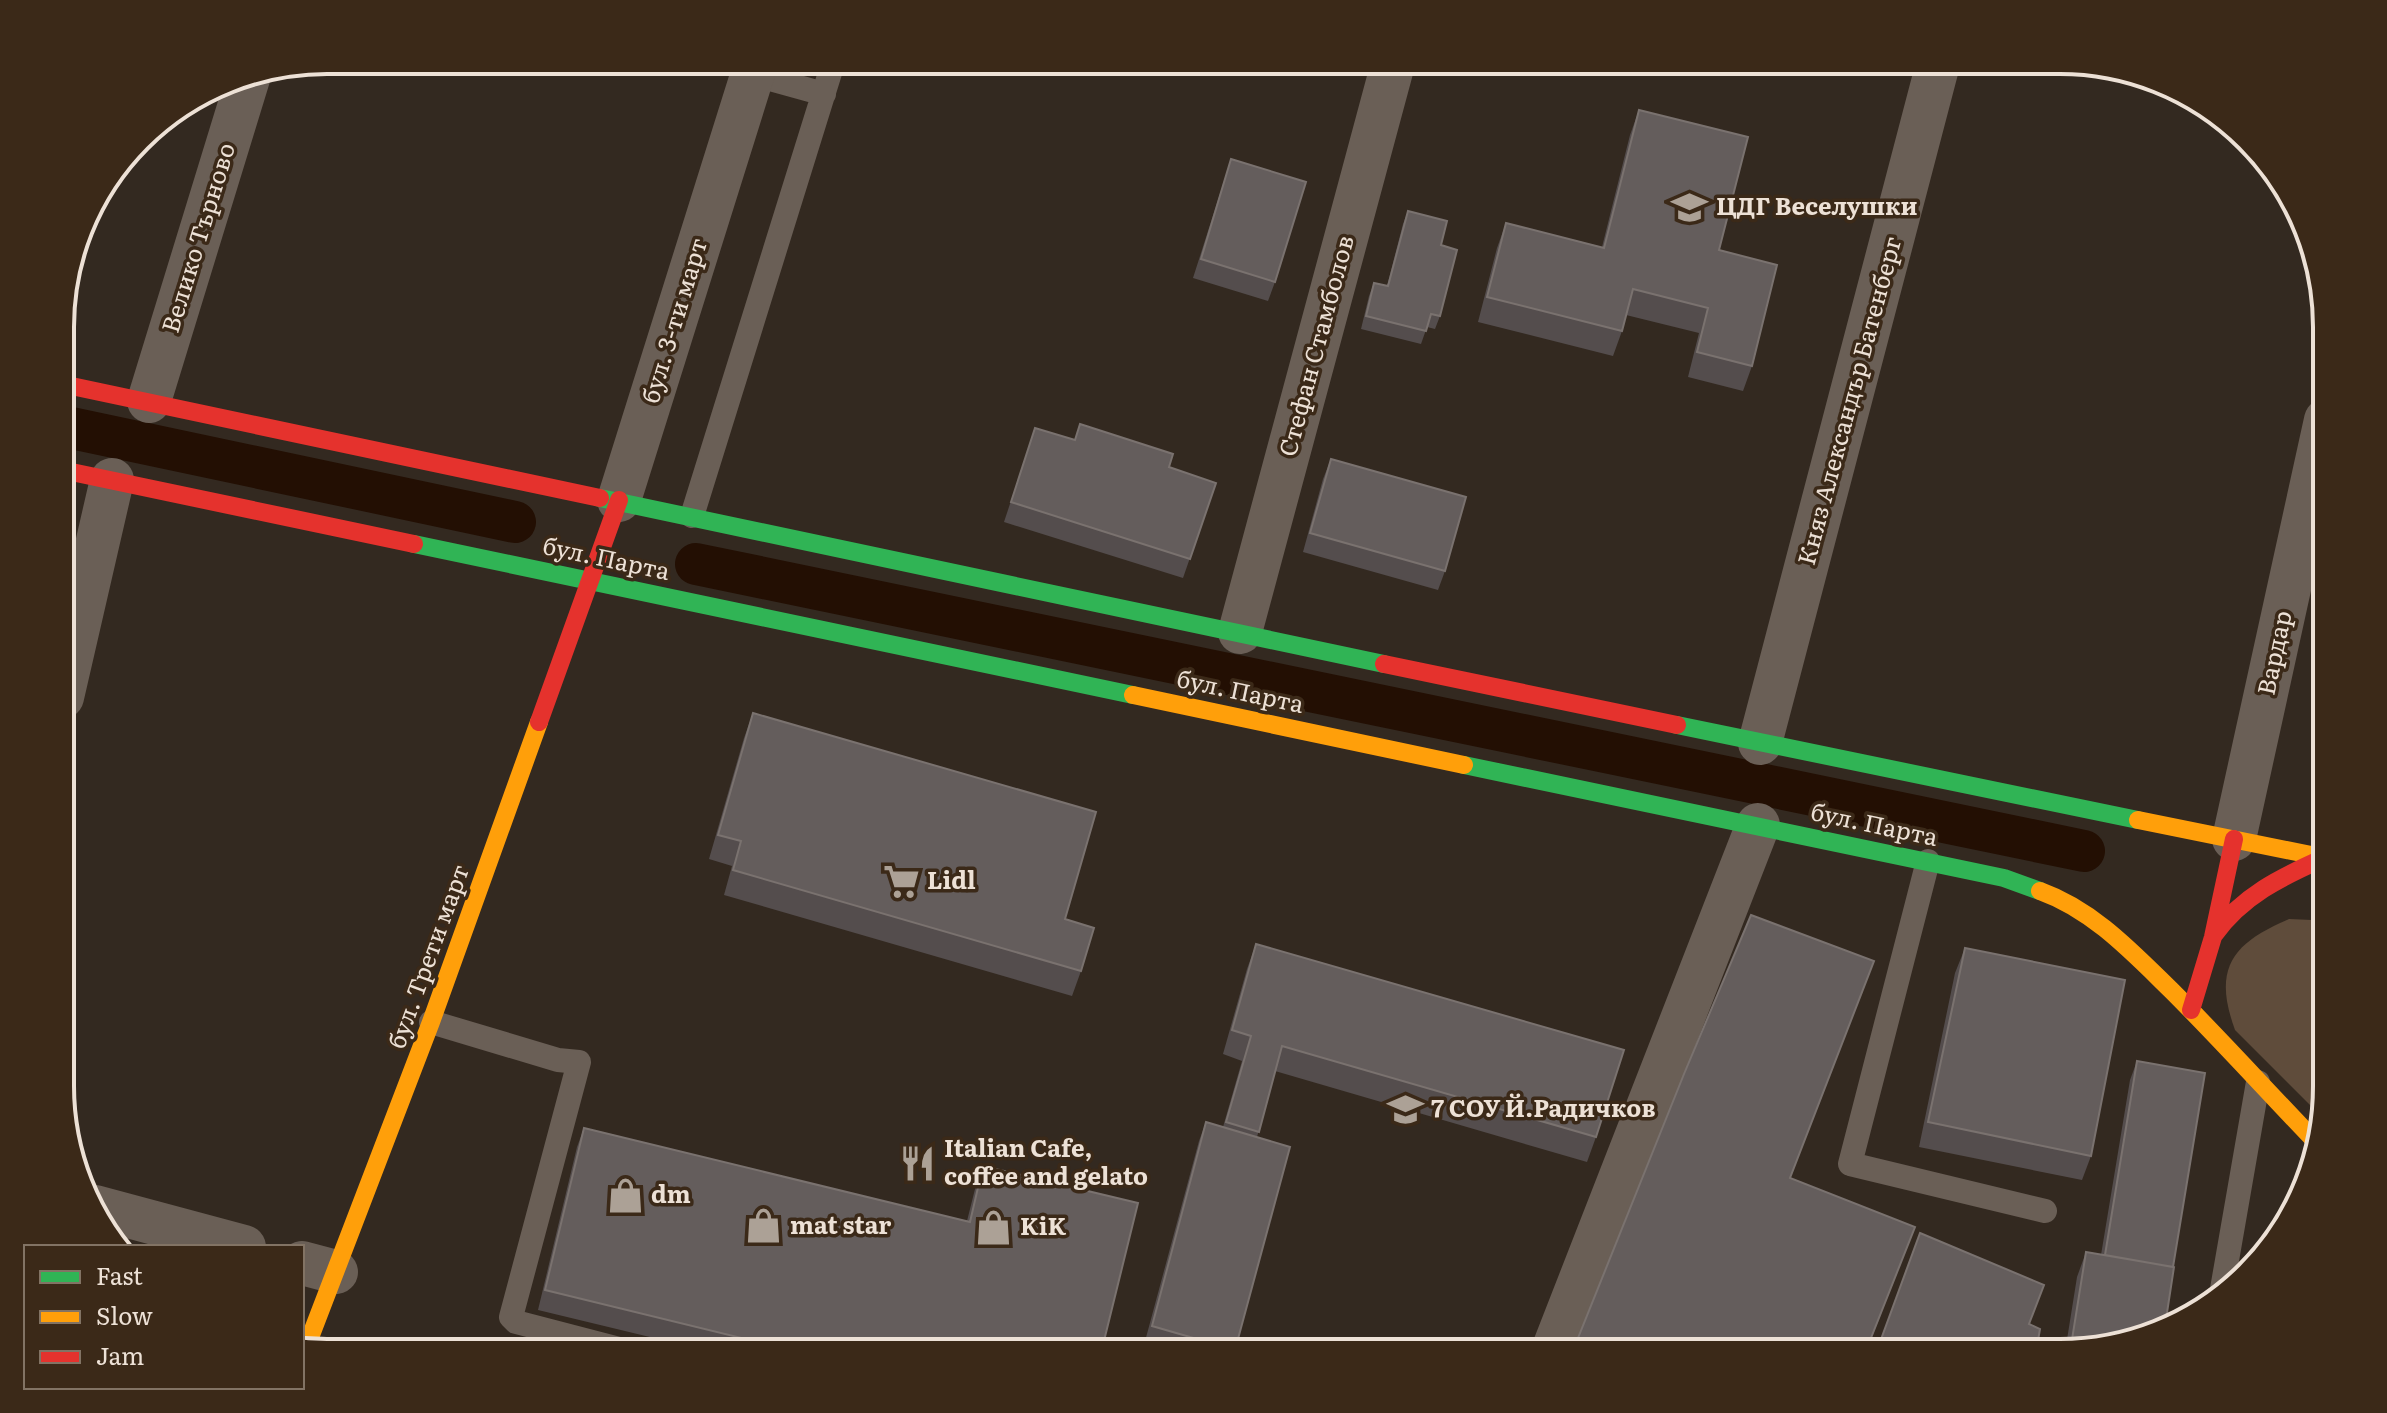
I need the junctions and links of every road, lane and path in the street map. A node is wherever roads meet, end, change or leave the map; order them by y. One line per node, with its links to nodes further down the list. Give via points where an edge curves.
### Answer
1 (1390, 74): 16 (street, Стефан Стамболов)
2 (1935, 74): 18 (street, Княз Александър Батенберг)
3 (752, 75): 13 (street, бул. 3-ти март)
4 (774, 75): 7 (lane)
5 (830, 75): 7 (lane)
6 (245, 87): 9 (street, Велико Търново)
7 (824, 94): 14 (lane)
8 (74, 386): 9 (main road)
9 (149, 401): 13 (main road)
10 (74, 472): 11 (main road, бул. Парта)
11 (112, 480): 15 (main road, бул. Парта); 17 (street)
12 (2312, 484): 20 (street, Вардар)
13 (619, 500): 14 (main road); 15 (main road, бул. 3-ти март)
14 (692, 516): 16 (main road)
15 (591, 580): 19 (main road, бул. Парта); 26 (main road, бул. Трети март)
16 (1240, 632): 18 (main road)
17 (74, 645)
18 (1760, 743): 20 (main road)
19 (1758, 825): 22 (main road, бул. Парта); 35 (street)
20 (2234, 839): 21 (main road); 24 (main road)
21 (2312, 856)
22 (1928, 861): 25 (main road, бул. Парта, via 2004,878 2049,894 2092,918); 30 (lane, via 1850,1164)
23 (2312, 864): 24 (main road, via 2247,898)
24 (2213, 937): 25 (main road)
25 (2191, 1010): 27 (main road, бул. Парта)
26 (431, 1022): 32 (main road, бул. Трети март); 36 (lane, via 579,1062 511,1317)
27 (2258, 1082): 28 (main road, бул. Парта); 33 (lane)
28 (2308, 1134)
29 (107, 1210): 31 (street)
30 (2045, 1211)
31 (237, 1245)
32 (319, 1267): 34 (main road, бул. Трети март)
33 (2224, 1278)
34 (308, 1338)
35 (1558, 1338)
36 (581, 1339)

